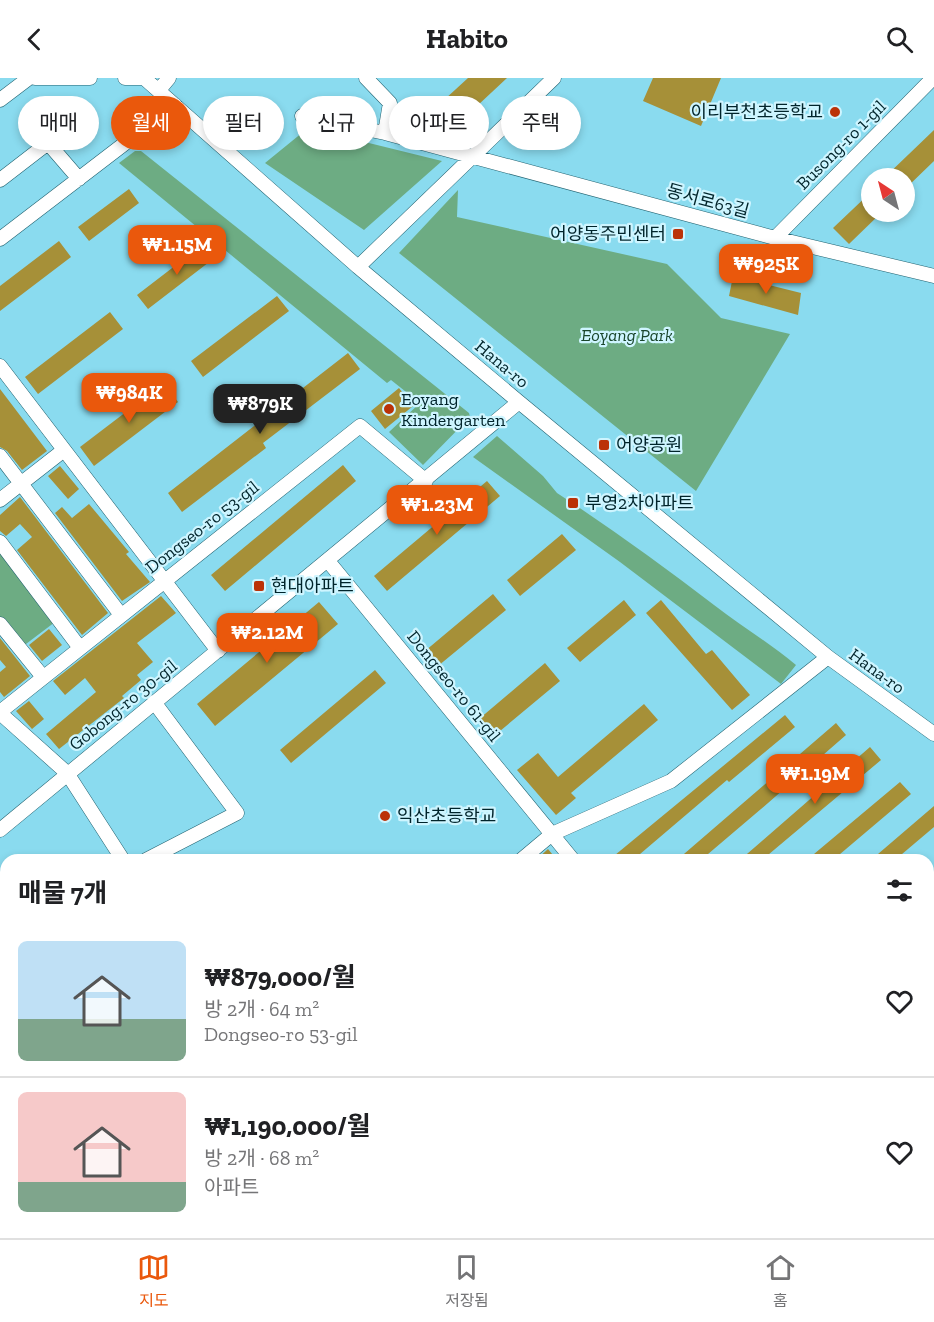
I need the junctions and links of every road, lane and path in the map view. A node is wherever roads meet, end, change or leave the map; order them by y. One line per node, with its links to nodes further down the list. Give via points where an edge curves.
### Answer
1 (29, 78): 12 (street)
2 (35, 78): 3 (street)
3 (90, 78)
4 (125, 78): 5 (street)
5 (145, 78): 10 (street, Hana-ro)
6 (169, 78): 10 (street)
7 (366, 78): 15 (street, via 390,103)
8 (554, 78): 17 (street)
9 (933, 78): 20 (street, Busong-ro 1-gil)
10 (159, 90): 11 (street, Hana-ro)
11 (165, 96)
12 (0, 100)
13 (191, 119): 22 (street, Hana-ro)
14 (377, 131): 15 (street, 동서로63길)
15 (385, 133): 17 (street, 동서로63길)
16 (117, 150): 18 (street)
17 (475, 158): 20 (street, 동서로63길); 22 (street)
18 (79, 179): 19 (street, via 48,143); 21 (street)
19 (0, 180)
20 (774, 238): 23 (street, 동서로63길)
21 (0, 239)
22 (358, 267): 25 (street, Hana-ro)
23 (934, 276)
24 (0, 366): 26 (street)
25 (519, 402): 28 (street, Gobong-ro 30-gil); 38 (street, Hana-ro)
26 (64, 450): 29 (street); 33 (street)
27 (0, 456): 29 (street)
28 (426, 481): 32 (street, Gobong-ro 30-gil); 33 (street, Dongseo-ro 53-gil, via 360,426)
29 (22, 483): 30 (street); 34 (street)
30 (0, 500)
31 (0, 542): 36 (street)
32 (328, 561): 37 (street, Gobong-ro 30-gil); 45 (street, Dongseo-ro 61-gil)
33 (164, 580): 34 (street, Dongseo-ro 53-gil); 37 (street)
34 (121, 615): 36 (street, Dongseo-ro 53-gil)
35 (0, 624): 39 (street)
36 (80, 648): 39 (street, Dongseo-ro 53-gil)
37 (218, 651): 40 (street, Gobong-ro 30-gil)
38 (828, 657): 42 (street, Hana-ro); 45 (street, Hana-ro, via 670,781)
39 (43, 677): 41 (street, Dongseo-ro 53-gil)
40 (154, 702): 43 (street, Gobong-ro 30-gil); 47 (street, via 237,813)
41 (0, 713): 43 (street)
42 (934, 735)
43 (67, 773): 44 (street, Gobong-ro 30-gil); 46 (street)
44 (0, 830)
45 (552, 834): 48 (street); 49 (street, Dongseo-ro 61-gil)
46 (119, 854)
47 (158, 854)
48 (528, 854)
49 (568, 854)

